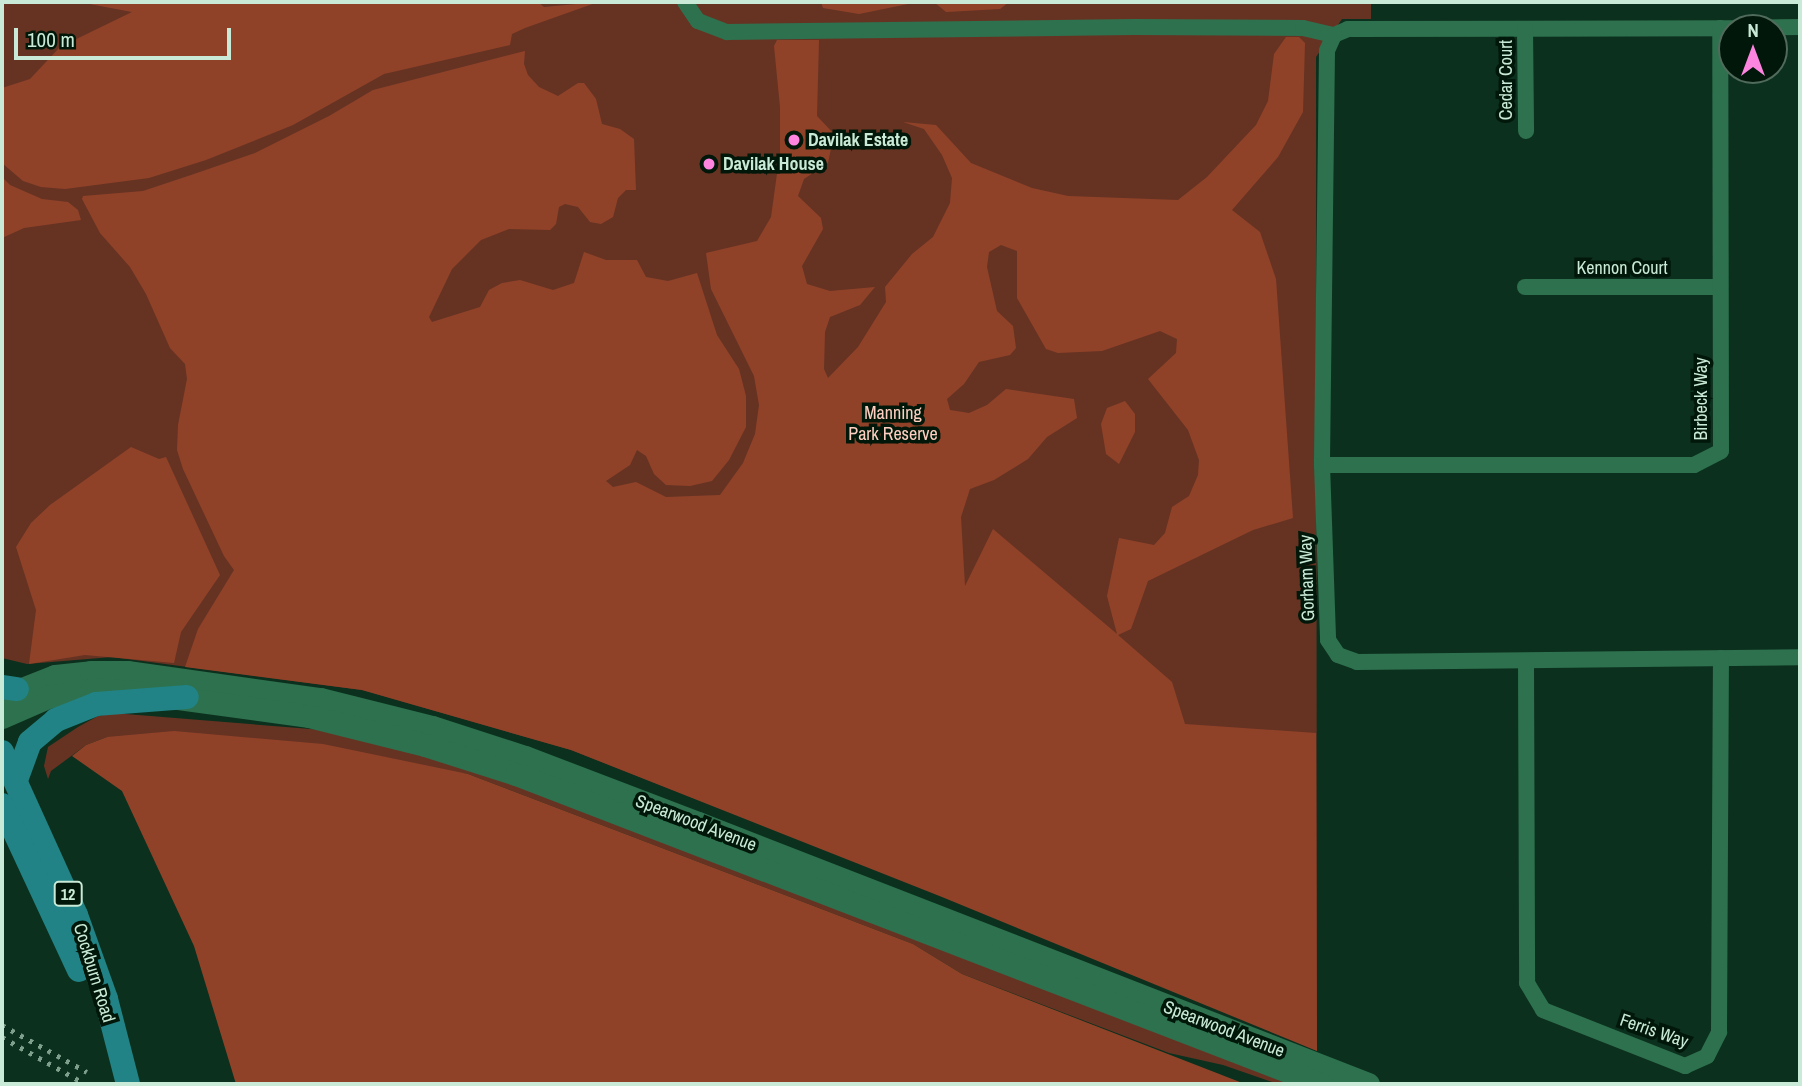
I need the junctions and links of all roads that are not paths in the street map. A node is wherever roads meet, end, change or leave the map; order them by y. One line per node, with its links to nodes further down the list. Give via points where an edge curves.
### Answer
1 (685, 2): 4 (street, via 698,22 727,32 1147,27 1303,28)
2 (1718, 28): 3 (street)
3 (1525, 29): 4 (street, via 1348,29); 6 (street, Cedar Court)
4 (1334, 35): 9 (street, Gorham Way, via 1327,51)
5 (1725, 84): 8 (street, Birbeck Way)
6 (1526, 131)
7 (1525, 287): 8 (street, Kennon Court)
8 (1720, 287): 9 (street, Birbeck Way, via 1721,451 1694,465)
9 (1322, 465): 12 (street, Gorham Way, via 1328,640 1338,654 1357,662)
10 (1800, 657): 11 (street, Gorham Way)
11 (1721, 658): 12 (street, Gorham Way); 12 (street, Ferris Way, via 1719,1032 1707,1056 1685,1066 1543,1010 1527,983)
12 (1526, 662)
13 (7, 691): 22 (main road, Spearwood Avenue, via 55,676 127,672 320,699 432,727 525,757)
14 (187, 697): 15 (main road, Spearwood Avenue, via 92,689 48,697); 17 (main road, via 96,704 56,720 30,742); 21 (main road, Spearwood Avenue, via 309,716 516,774)
15 (2, 717)
16 (2, 752): 17 (main road, Cockburn Road / 12)
17 (16, 780): 19 (main road, Cockburn Road / 12, via 76,915 106,999)
18 (2, 805): 19 (main road, Cockburn Road / 12)
19 (115, 1043): 20 (main road, Cockburn Road / 12)
20 (128, 1084)
21 (1321, 1084)
22 (1368, 1084)

